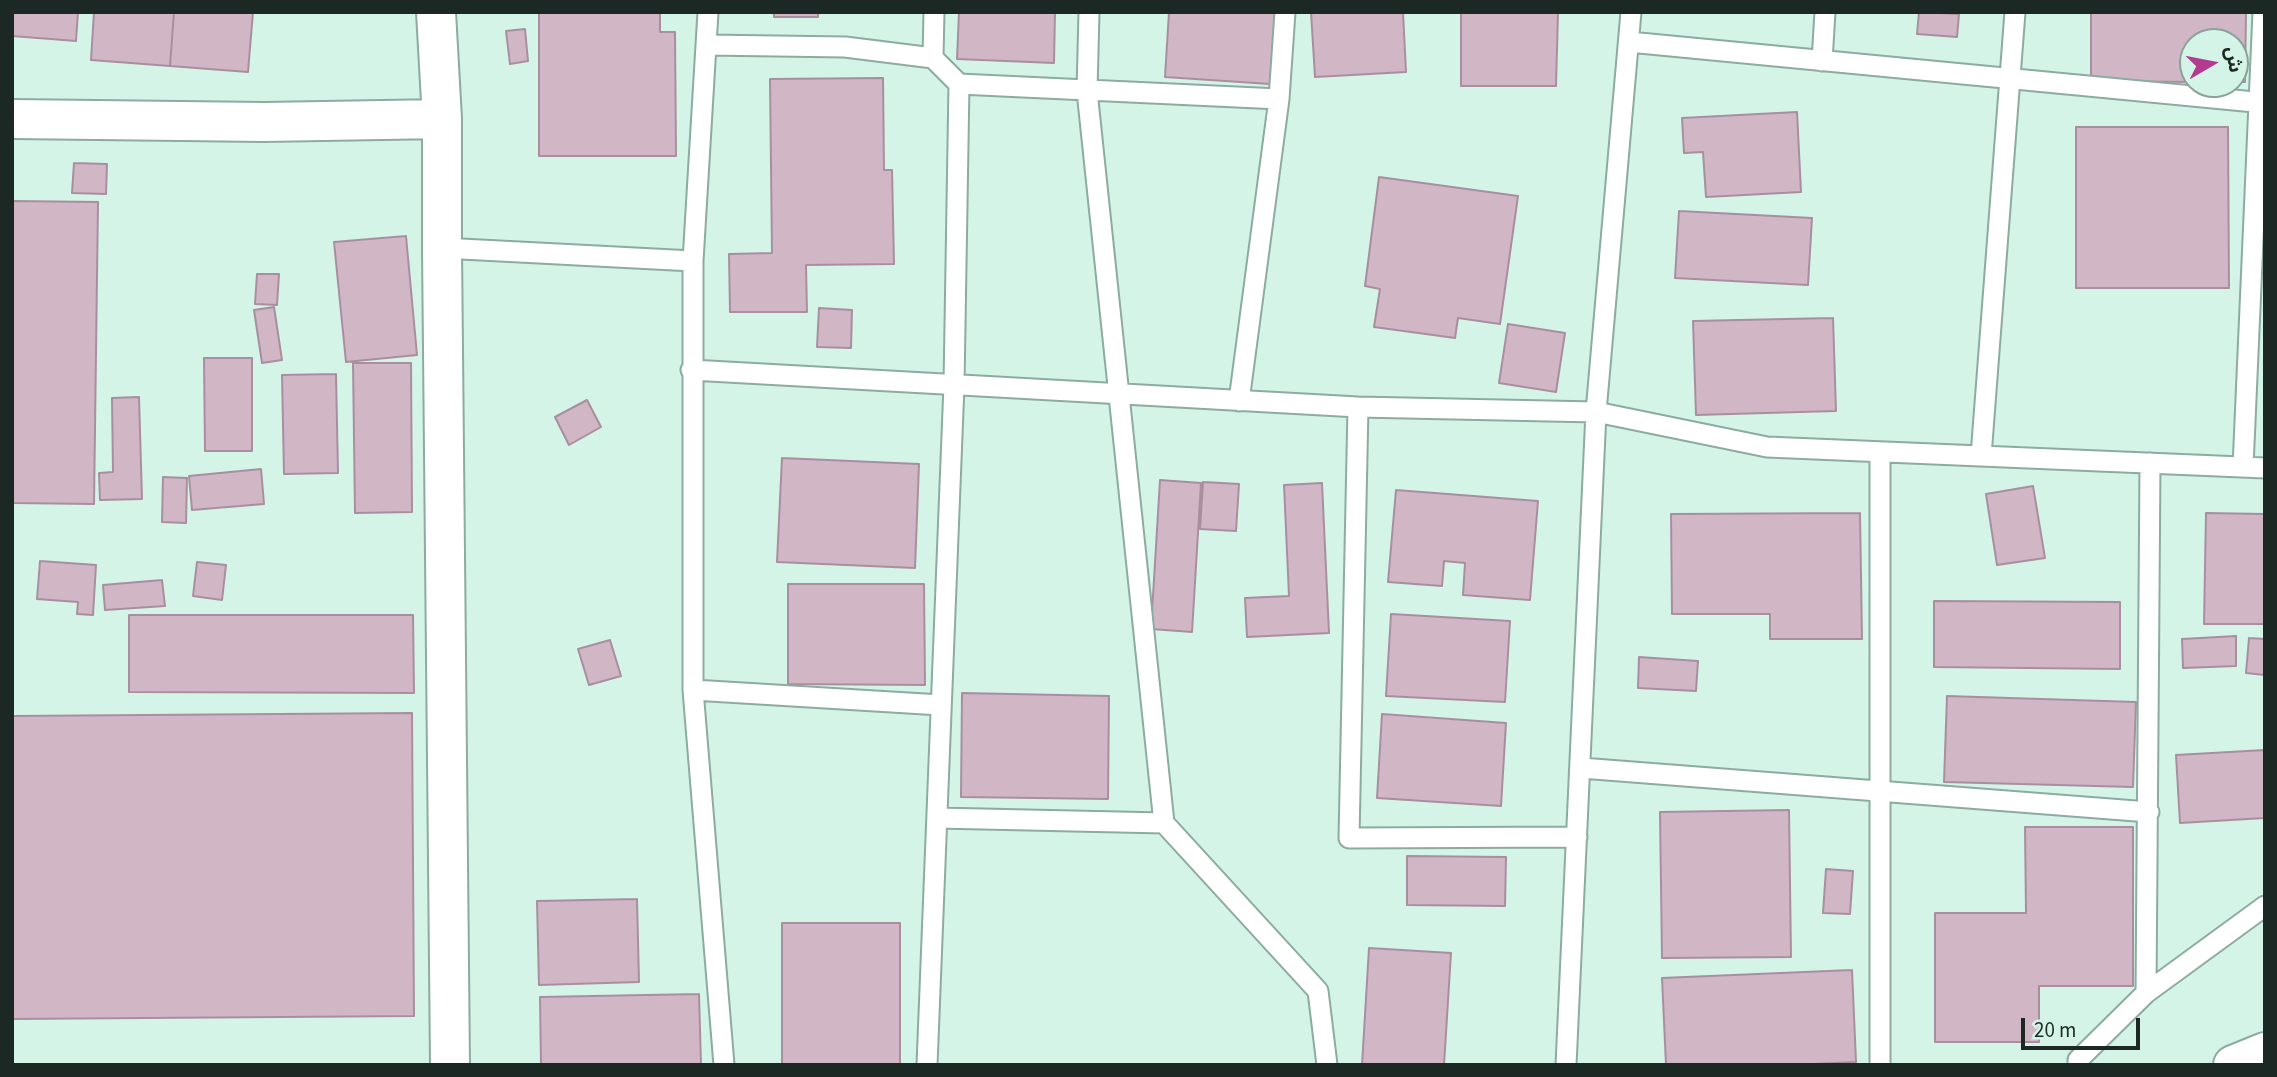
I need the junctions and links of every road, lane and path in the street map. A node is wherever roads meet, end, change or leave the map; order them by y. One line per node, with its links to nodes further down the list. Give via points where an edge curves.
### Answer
1 (436, 12): 20 (street)
2 (708, 12): 11 (lane)
3 (934, 12): 12 (lane)
4 (1089, 12): 16 (lane)
5 (1285, 12): 17 (lane)
6 (1631, 12): 10 (lane)
7 (1825, 12): 13 (lane)
8 (2015, 12): 14 (lane)
9 (2263, 12): 18 (lane)
10 (1629, 42): 13 (lane); 28 (lane)
11 (707, 46): 12 (lane, via 845,47); 22 (lane)
12 (933, 58): 15 (lane)
13 (1822, 61): 14 (lane)
14 (2009, 79): 18 (lane); 30 (lane)
15 (959, 84): 16 (lane); 24 (lane)
16 (1087, 91): 17 (lane); 25 (lane)
17 (1279, 99): 26 (lane)
18 (2262, 103): 32 (lane)
19 (12, 119): 20 (street)
20 (442, 119): 21 (street)
21 (442, 248): 22 (lane); 45 (street)
22 (693, 261): 23 (lane)
23 (691, 370): 24 (lane); 34 (lane)
24 (954, 385): 25 (lane); 35 (lane)
25 (1119, 394): 26 (lane); 40 (lane)
26 (1239, 401): 27 (lane)
27 (1358, 407): 28 (lane); 41 (lane, via 1349,838)
28 (1596, 412): 29 (lane, via 1766,447); 36 (lane)
29 (1880, 452): 30 (lane); 37 (lane)
30 (1981, 456): 31 (lane)
31 (2151, 463): 32 (lane); 38 (lane)
32 (2243, 467): 33 (lane)
33 (2265, 468)
34 (693, 690): 35 (lane); 46 (lane)
35 (941, 705): 39 (lane)
36 (1581, 768): 37 (lane); 41 (lane)
37 (1881, 792): 38 (lane); 50 (lane)
38 (2149, 812): 43 (lane)
39 (936, 818): 40 (lane); 47 (lane)
40 (1164, 823): 48 (lane, via 1318,991)
41 (1577, 837): 49 (lane)
42 (2265, 906): 43 (lane)
43 (2146, 993): 51 (lane)
44 (2265, 1052): 52 (street)
45 (450, 1065)
46 (724, 1065)
47 (927, 1065)
48 (1327, 1065)
49 (1566, 1065)
50 (1880, 1065)
51 (2078, 1065)
52 (2233, 1065)

